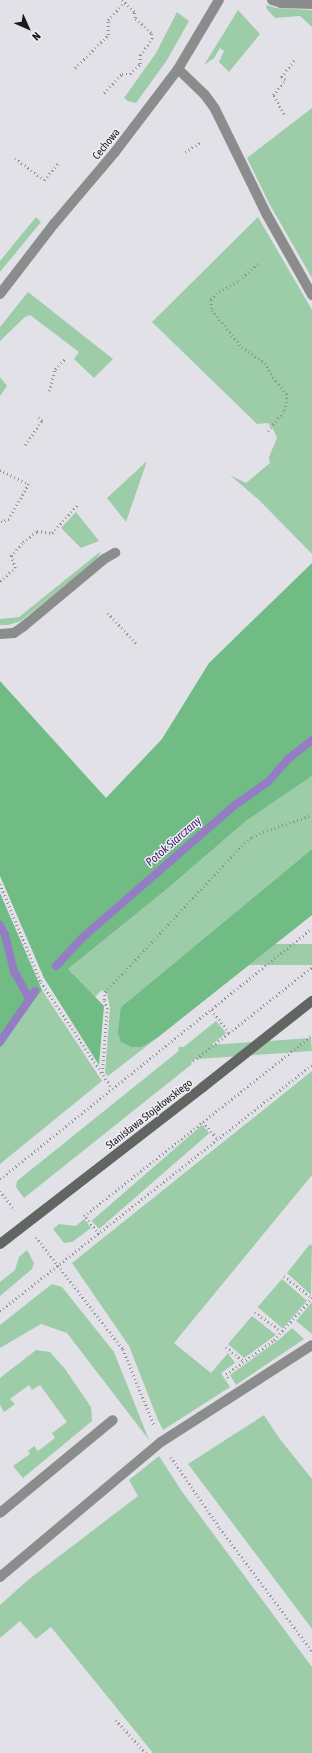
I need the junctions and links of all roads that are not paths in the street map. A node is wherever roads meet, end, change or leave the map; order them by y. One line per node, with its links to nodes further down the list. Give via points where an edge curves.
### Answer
1 (219, 0): 4 (street, Cechowa)
2 (272, 0): 3 (street, via 281,3)
3 (312, 4)
4 (178, 69): 5 (street, Cechowa); 6 (street, via 205,95 215,109 266,215)
5 (0, 294)
6 (312, 295)
7 (115, 553): 8 (street, via 104,559 24,626 14,633)
8 (0, 634)
9 (312, 1001): 10 (street, Stanisława Stojałowskiego)
10 (0, 1244)
11 (312, 1345): 14 (street, via 160,1442)
12 (113, 1420): 13 (street)
13 (0, 1512)
14 (0, 1577)

